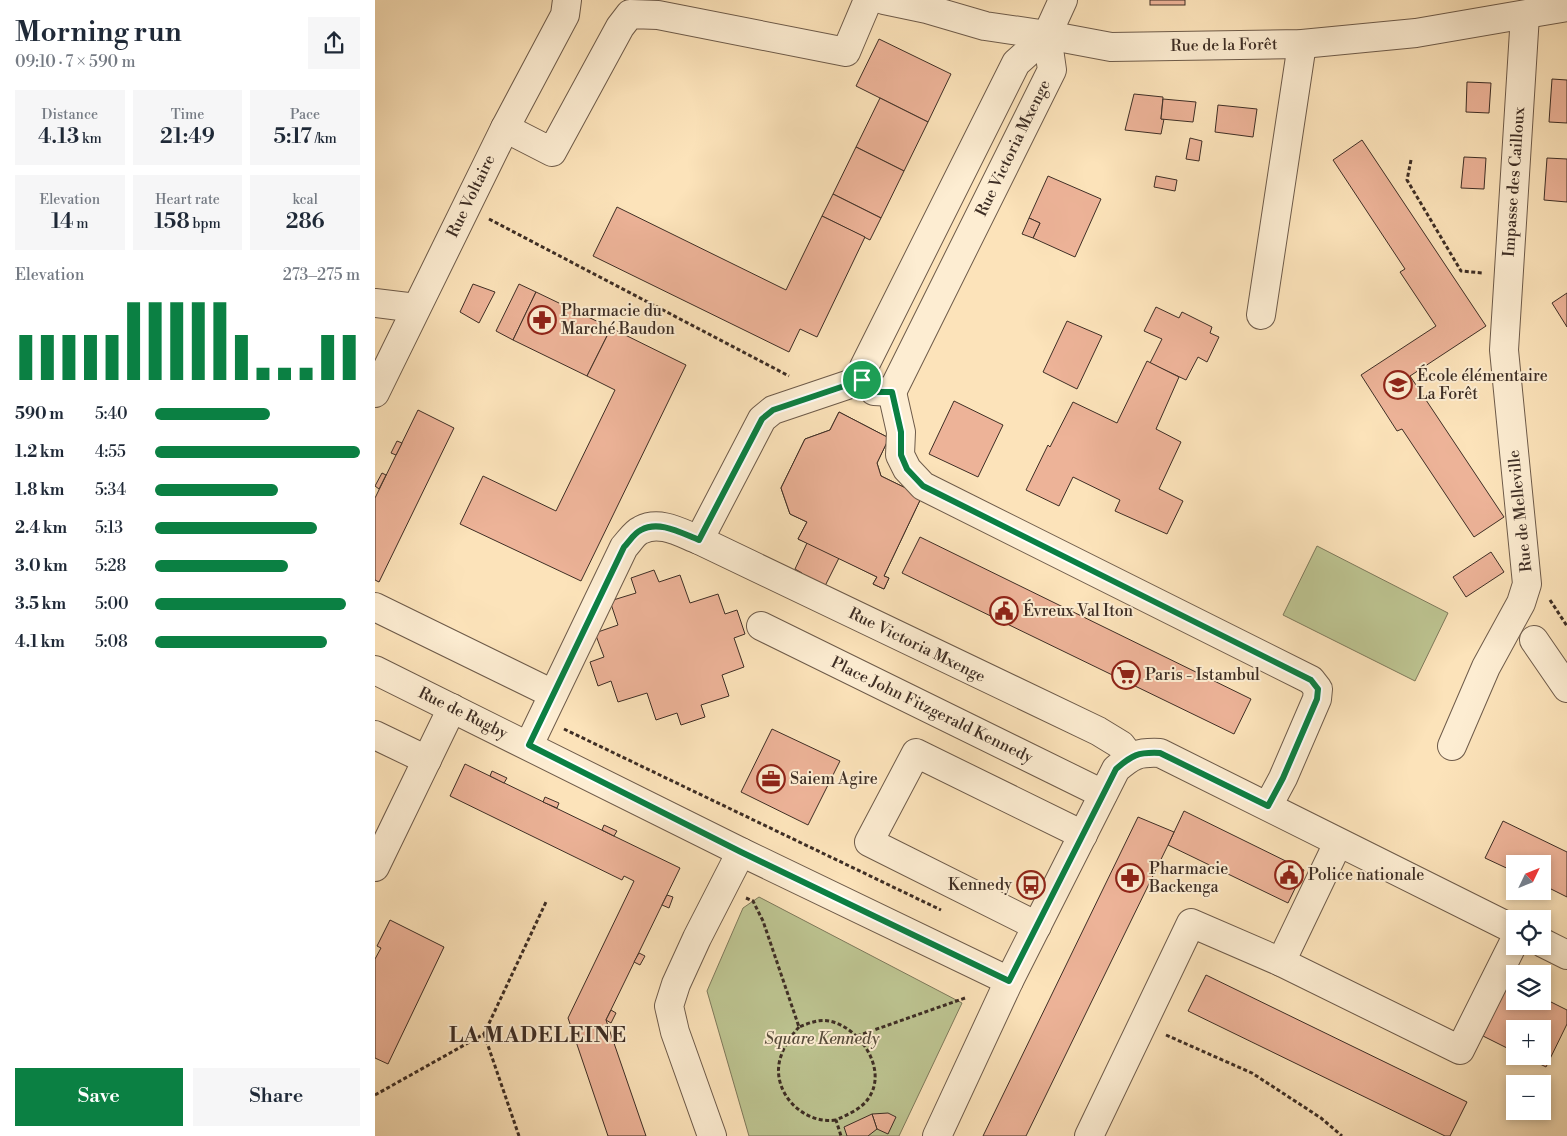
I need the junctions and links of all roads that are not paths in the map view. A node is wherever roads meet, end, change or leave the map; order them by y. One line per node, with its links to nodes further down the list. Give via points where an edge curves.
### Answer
1 (567, 0): 9 (street, Rue Voltaire, via 565,15)
2 (868, 0): 9 (street, via 846,52 658,15 630,14 552,152)
3 (884, 0): 7 (street, Rue de la Forêt, via 985,26)
4 (1063, 0): 7 (street)
5 (1567, 7): 6 (street, Rue de la Forêt)
6 (1525, 15): 8 (street, Rue de la Forêt, via 1416,33); 13 (street, Impasse des Cailloux)
7 (1047, 35): 8 (street, Rue de la Forêt, via 1111,47); 14 (street, Rue Victoria Mxenge, via 1016,63 864,367); 15 (street, Rue Victoria Mxenge, via 1052,70)
8 (1302, 44): 12 (street)
9 (505, 128): 11 (street, Rue Voltaire)
10 (375, 303): 11 (street)
11 (416, 308): 16 (street, Rue Voltaire)
12 (1261, 315)
13 (1504, 350): 27 (street, Rue de Melleville, via 1527,584 1521,603 1486,668)
14 (862, 380): 15 (street, via 875,392); 17 (street, via 773,410 762,419)
15 (892, 392): 31 (street, via 901,432 901,455 907,469 923,486 1311,680 1318,689 1317,699)
16 (375, 393)
17 (699, 540): 23 (street, Rue Victoria Mxenge, via 673,529 653,526 639,530 624,547); 28 (street, Rue Victoria Mxenge, via 1098,730 1121,745)
18 (375, 608): 23 (street)
19 (761, 626): 30 (street, Place John Fitzgerald Kennedy)
20 (1534, 640): 22 (street)
21 (375, 670): 24 (street, Rue de Rugby)
22 (1567, 688)
23 (553, 694): 26 (street, Rue Victoria Mxenge)
24 (453, 708): 26 (street, Rue de Rugby); 29 (street)
25 (375, 735): 29 (street)
26 (529, 745): 34 (street, Rue de Rugby)
27 (1452, 746)
28 (1130, 757): 30 (street, via 1116,769); 31 (street, via 1143,752 1160,753)
29 (427, 760): 35 (street)
30 (1103, 794): 32 (street)
31 (1268, 806): 33 (street)
32 (1083, 835): 36 (street); 36 (street, via 916,753 869,842)
33 (1338, 843): 37 (street); 41 (street)
34 (741, 852): 42 (street, Rue de Rugby); 43 (street, via 697,938 669,1006)
35 (375, 867)
36 (1037, 926): 42 (street)
37 (1506, 926)
38 (1551, 947): 40 (street)
39 (1508, 955): 41 (street, via 1460,1050)
40 (1567, 955)
41 (1281, 962): 45 (street, via 1191,922)
42 (1009, 981): 44 (street)
43 (711, 1136)
44 (937, 1136)
45 (1089, 1136)

